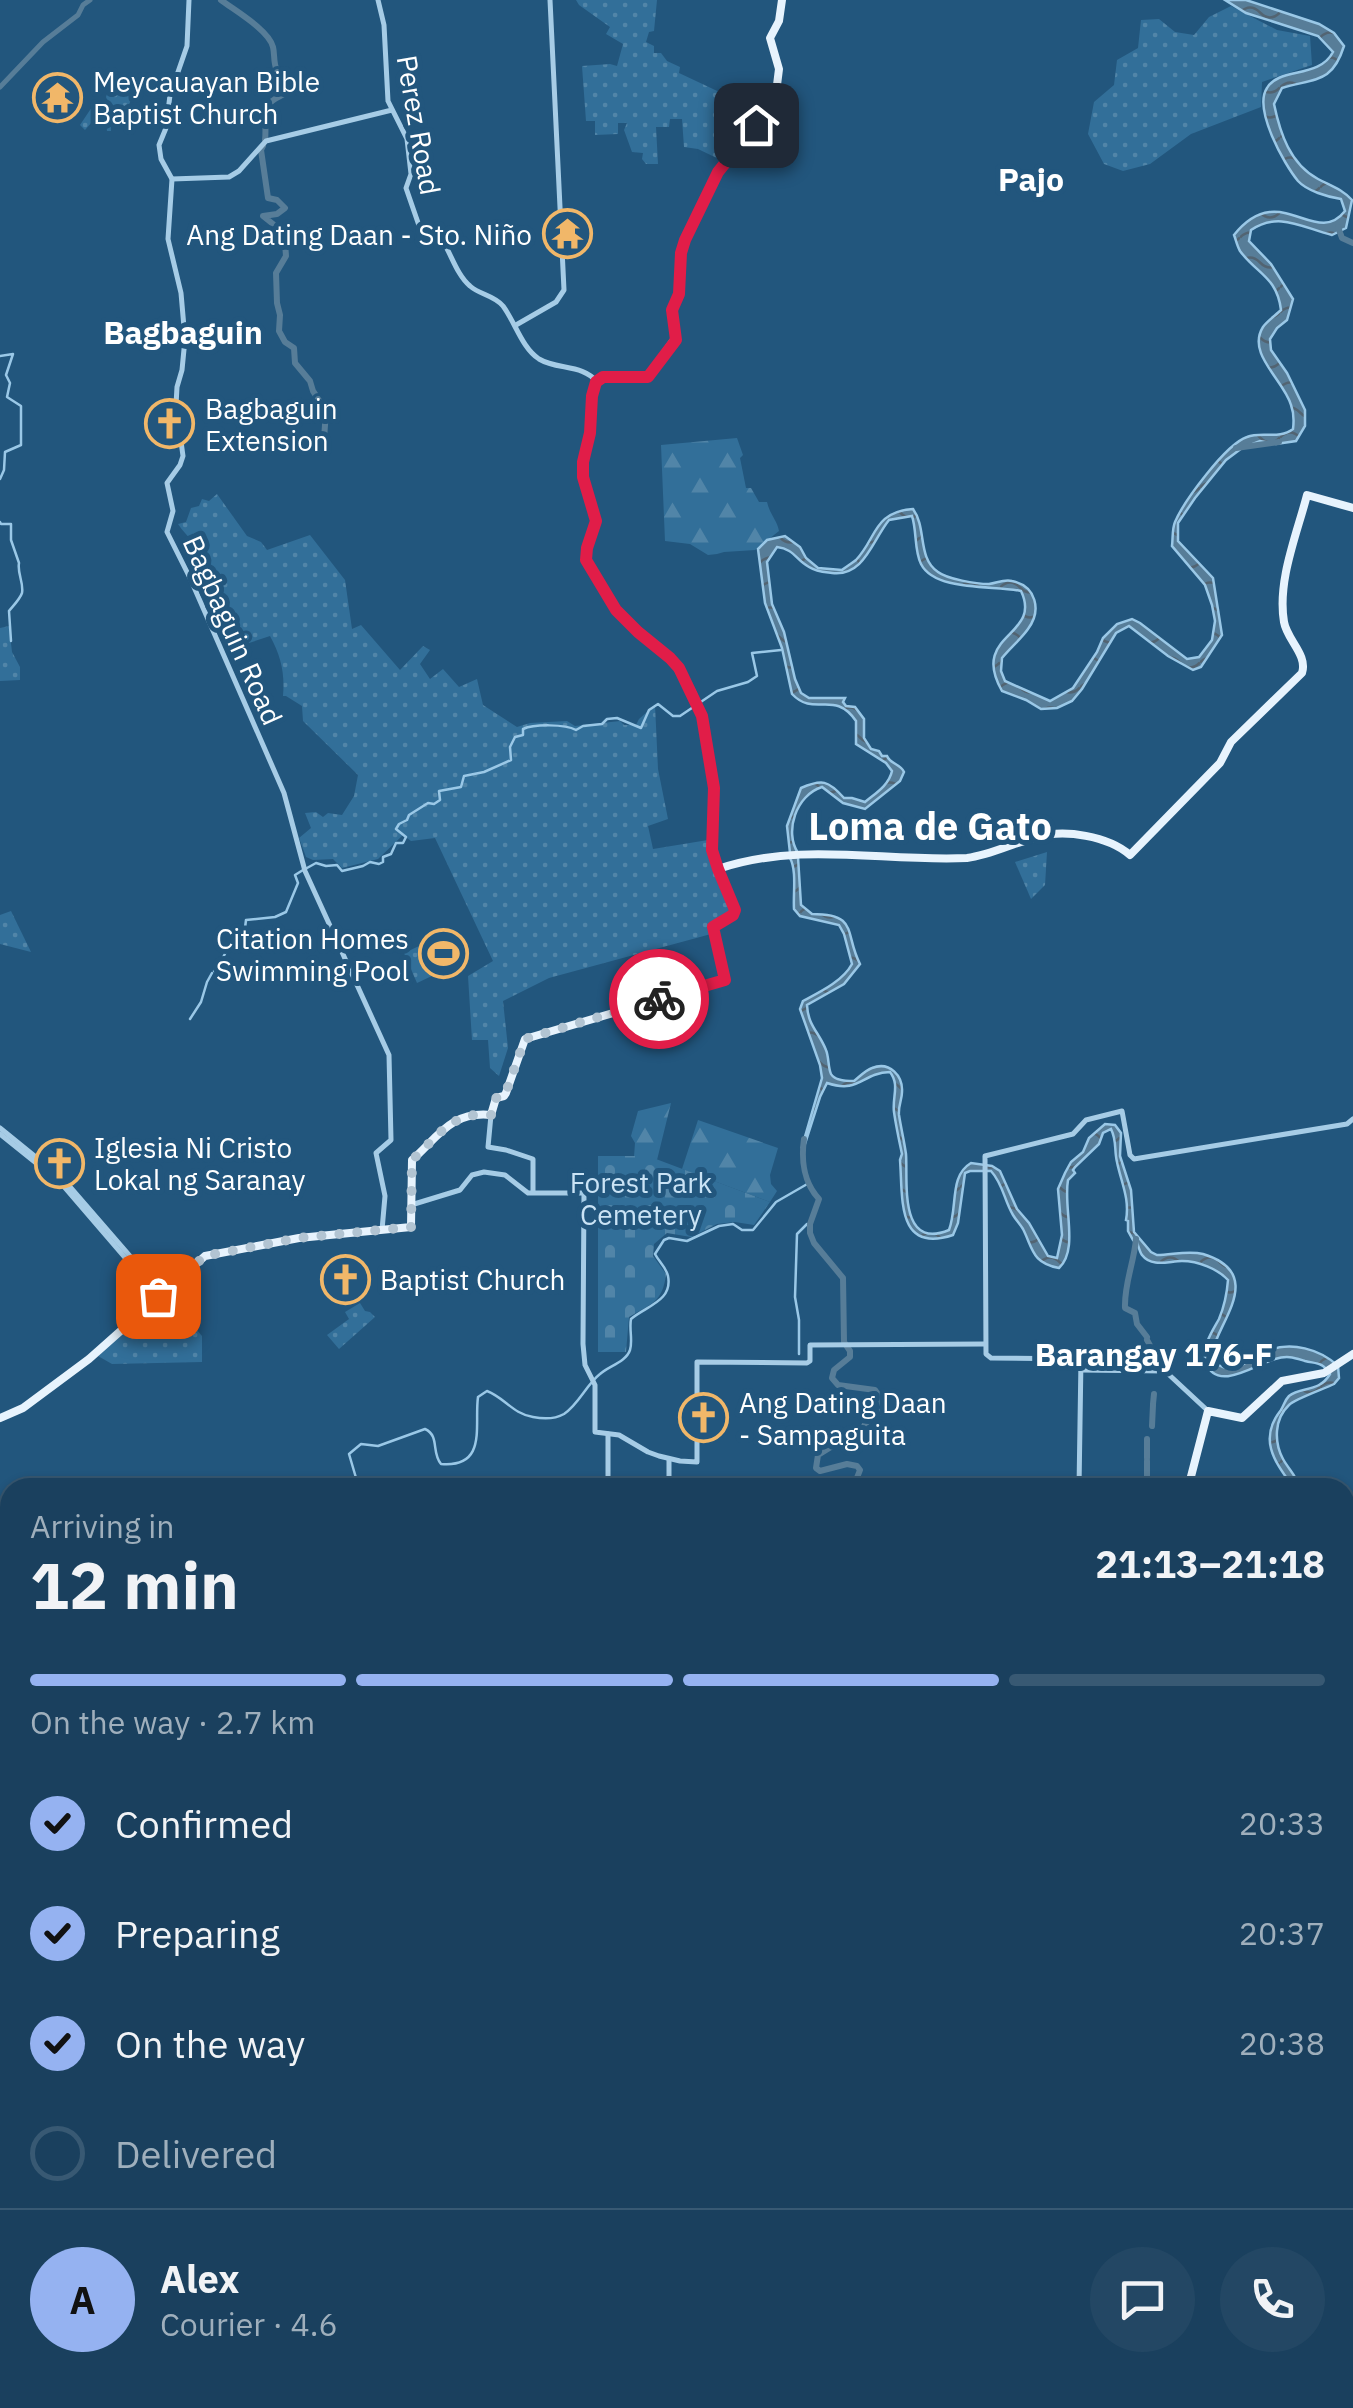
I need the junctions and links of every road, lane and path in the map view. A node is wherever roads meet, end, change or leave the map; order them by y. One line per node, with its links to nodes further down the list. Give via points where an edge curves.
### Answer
1 (189, 0): 6 (street, via 187,40 159,145)
2 (378, 0): 5 (street, Perez Road)
3 (550, 0): 7 (street, via 564,290 556,302)
4 (782, 0): 8 (main road, via 770,38 778,84 753,131 718,172 685,240 672,310 676,340 648,377)
5 (392, 110): 6 (street, via 270,139 229,177); 7 (street, Perez Road, via 407,139 406,188 424,240 444,244 467,284 496,298)
6 (172, 179): 16 (street, Bagbaguin Road, via 168,239 184,339 176,405 182,456 166,483 173,511 167,532 284,793 305,871 389,1055 391,1140 376,1154 385,1196)
7 (516, 324): 8 (street, via 537,358 587,372)
8 (596, 382): 10 (main road, via 582,472 596,521 586,560 616,610 679,668 704,720)
9 (1353, 508): 10 (main road, via 1308,495 1286,569 1284,624 1304,670 1130,854 1102,839 1050,834 966,858 806,854)
10 (718, 869): 11 (main road, via 735,910 713,927 725,980 525,1039)
11 (491, 1115): 14 (street, via 488,1147 533,1159); 15 (main road, via 452,1122 414,1158)
12 (1353, 1119): 18 (street, via 1134,1159 1122,1111 1086,1120 1073,1134 987,1154)
13 (0, 1131): 17 (street, via 61,1183)
14 (533, 1193): 15 (street, via 492,1172); 23 (street, via 584,1193 585,1365 595,1385 596,1432)
15 (411, 1206): 16 (main road, via 411,1227)
16 (382, 1230): 17 (main road, via 205,1256)
17 (160, 1295): 22 (main road, via 85,1362)
18 (986, 1344): 20 (street, via 991,1358 1082,1358); 24 (street, via 810,1344 809,1362 697,1362 697,1462)
19 (1353, 1354): 21 (main road, via 1328,1370 1282,1381 1242,1418)
20 (1081, 1370): 21 (street, via 1167,1371); 27 (street)
21 (1208, 1411): 28 (main road)
22 (0, 1418)
23 (608, 1434): 24 (street); 25 (street)
24 (669, 1459): 26 (street)
25 (608, 1478)
26 (669, 1478)
27 (1079, 1478)
28 (1191, 1478)

